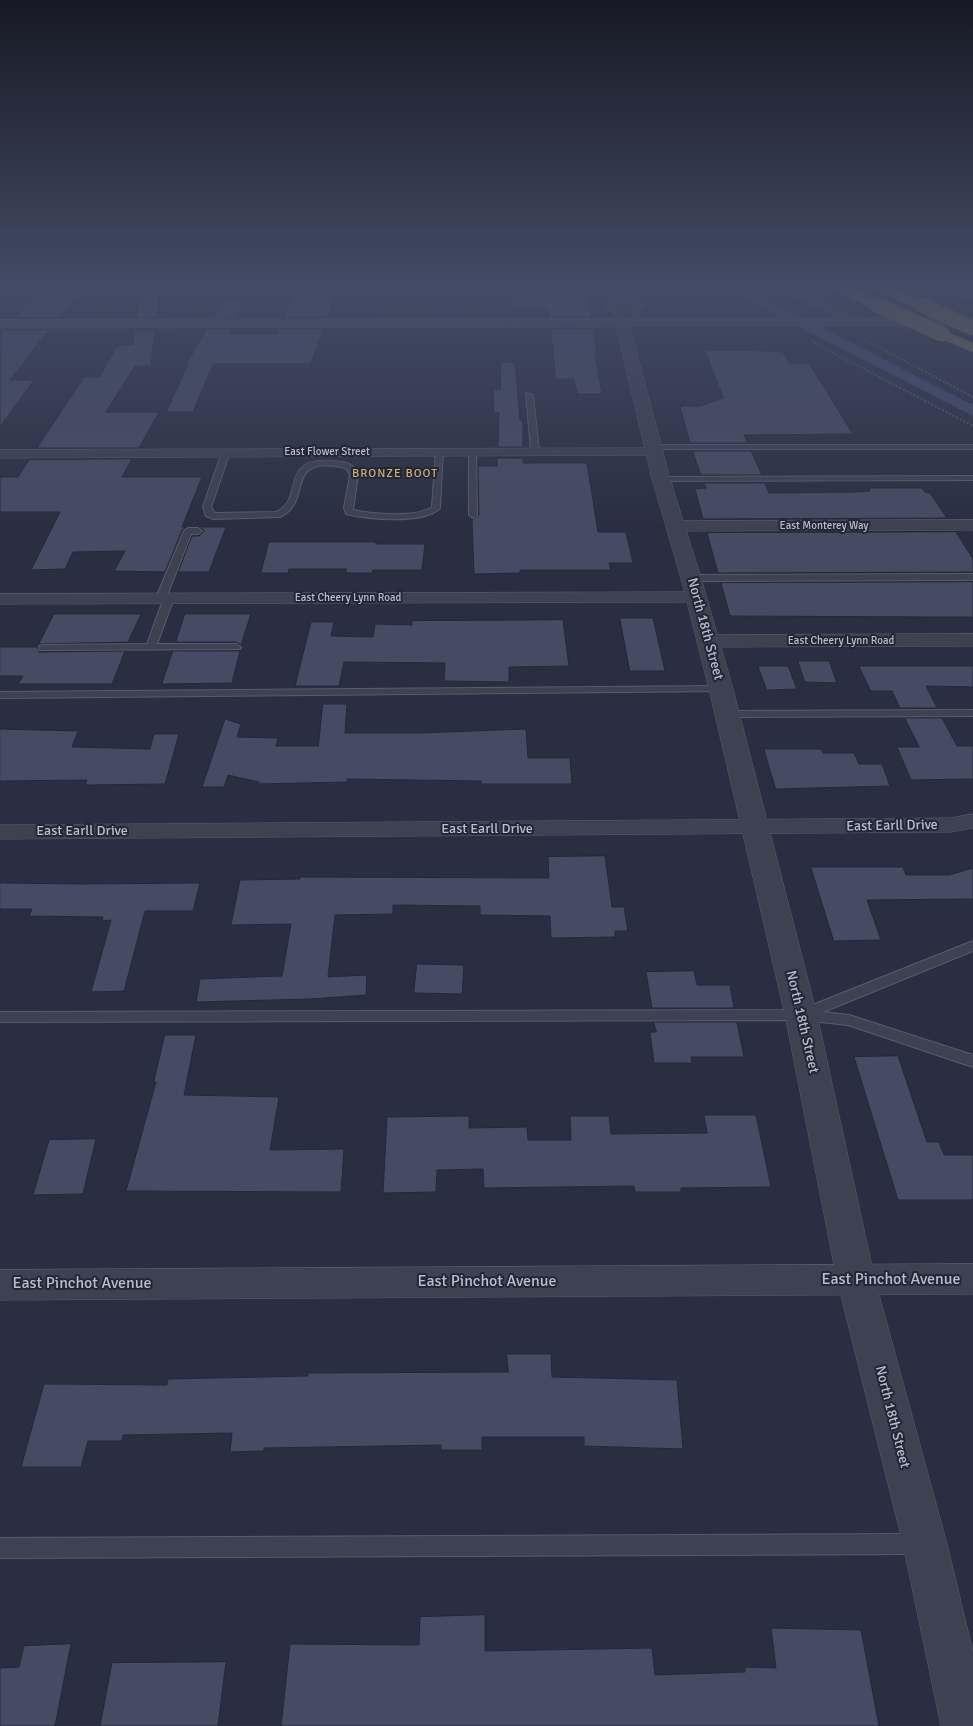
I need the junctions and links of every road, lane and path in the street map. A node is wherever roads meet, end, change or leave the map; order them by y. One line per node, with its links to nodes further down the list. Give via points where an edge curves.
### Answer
1 (639, 368): 14 (street, North 18th Street)
2 (862, 368): 6 (path)
3 (917, 368): 5 (path)
4 (529, 395): 10 (lane)
5 (973, 397)
6 (973, 426)
7 (973, 447): 14 (lane)
8 (440, 451): 9 (street, East Flower Street); 13 (street, East Flower Street); 13 (lane, via 436,508 432,513 421,515 349,512 353,470)
9 (472, 451): 10 (street, East Flower Street); 16 (lane)
10 (535, 451): 14 (street, East Flower Street)
11 (226, 452): 12 (street, East Flower Street); 13 (street, East Flower Street); 13 (lane, via 207,507 209,514 214,516 285,514 290,508 301,471)
12 (0, 454)
13 (329, 457)
14 (656, 459): 15 (lane); 18 (street, North 18th Street)
15 (973, 478)
16 (473, 515)
17 (973, 525): 18 (street, East Monterey Way)
18 (676, 526): 21 (street, North 18th Street)
19 (198, 531): 23 (lane, via 188,530)
20 (973, 577): 21 (lane)
21 (694, 588): 23 (street, East Cheery Lynn Road); 25 (street, North 18th Street)
22 (0, 598): 23 (street, East Cheery Lynn Road)
23 (165, 598): 28 (lane)
24 (973, 640): 25 (street, East Cheery Lynn Road)
25 (708, 641): 30 (street, North 18th Street)
26 (236, 647): 28 (lane)
27 (43, 648): 28 (lane)
28 (151, 648)
29 (0, 695): 30 (lane)
30 (724, 702): 31 (lane); 33 (street, North 18th Street)
31 (973, 713)
32 (973, 821): 33 (street, East Earll Drive, via 951,825)
33 (755, 827): 34 (street, East Earll Drive); 36 (street, North 18th Street)
34 (0, 832)
35 (973, 946): 36 (lane)
36 (801, 1015): 37 (lane); 38 (lane, via 849,1020); 40 (street, North 18th Street)
37 (0, 1017)
38 (973, 1061)
39 (973, 1279): 40 (street, East Pinchot Avenue)
40 (856, 1280): 41 (street, East Pinchot Avenue); 42 (street, North 18th Street)
41 (0, 1285)
42 (925, 1544): 43 (lane); 44 (street, North 18th Street)
43 (0, 1548)
44 (966, 1726)

